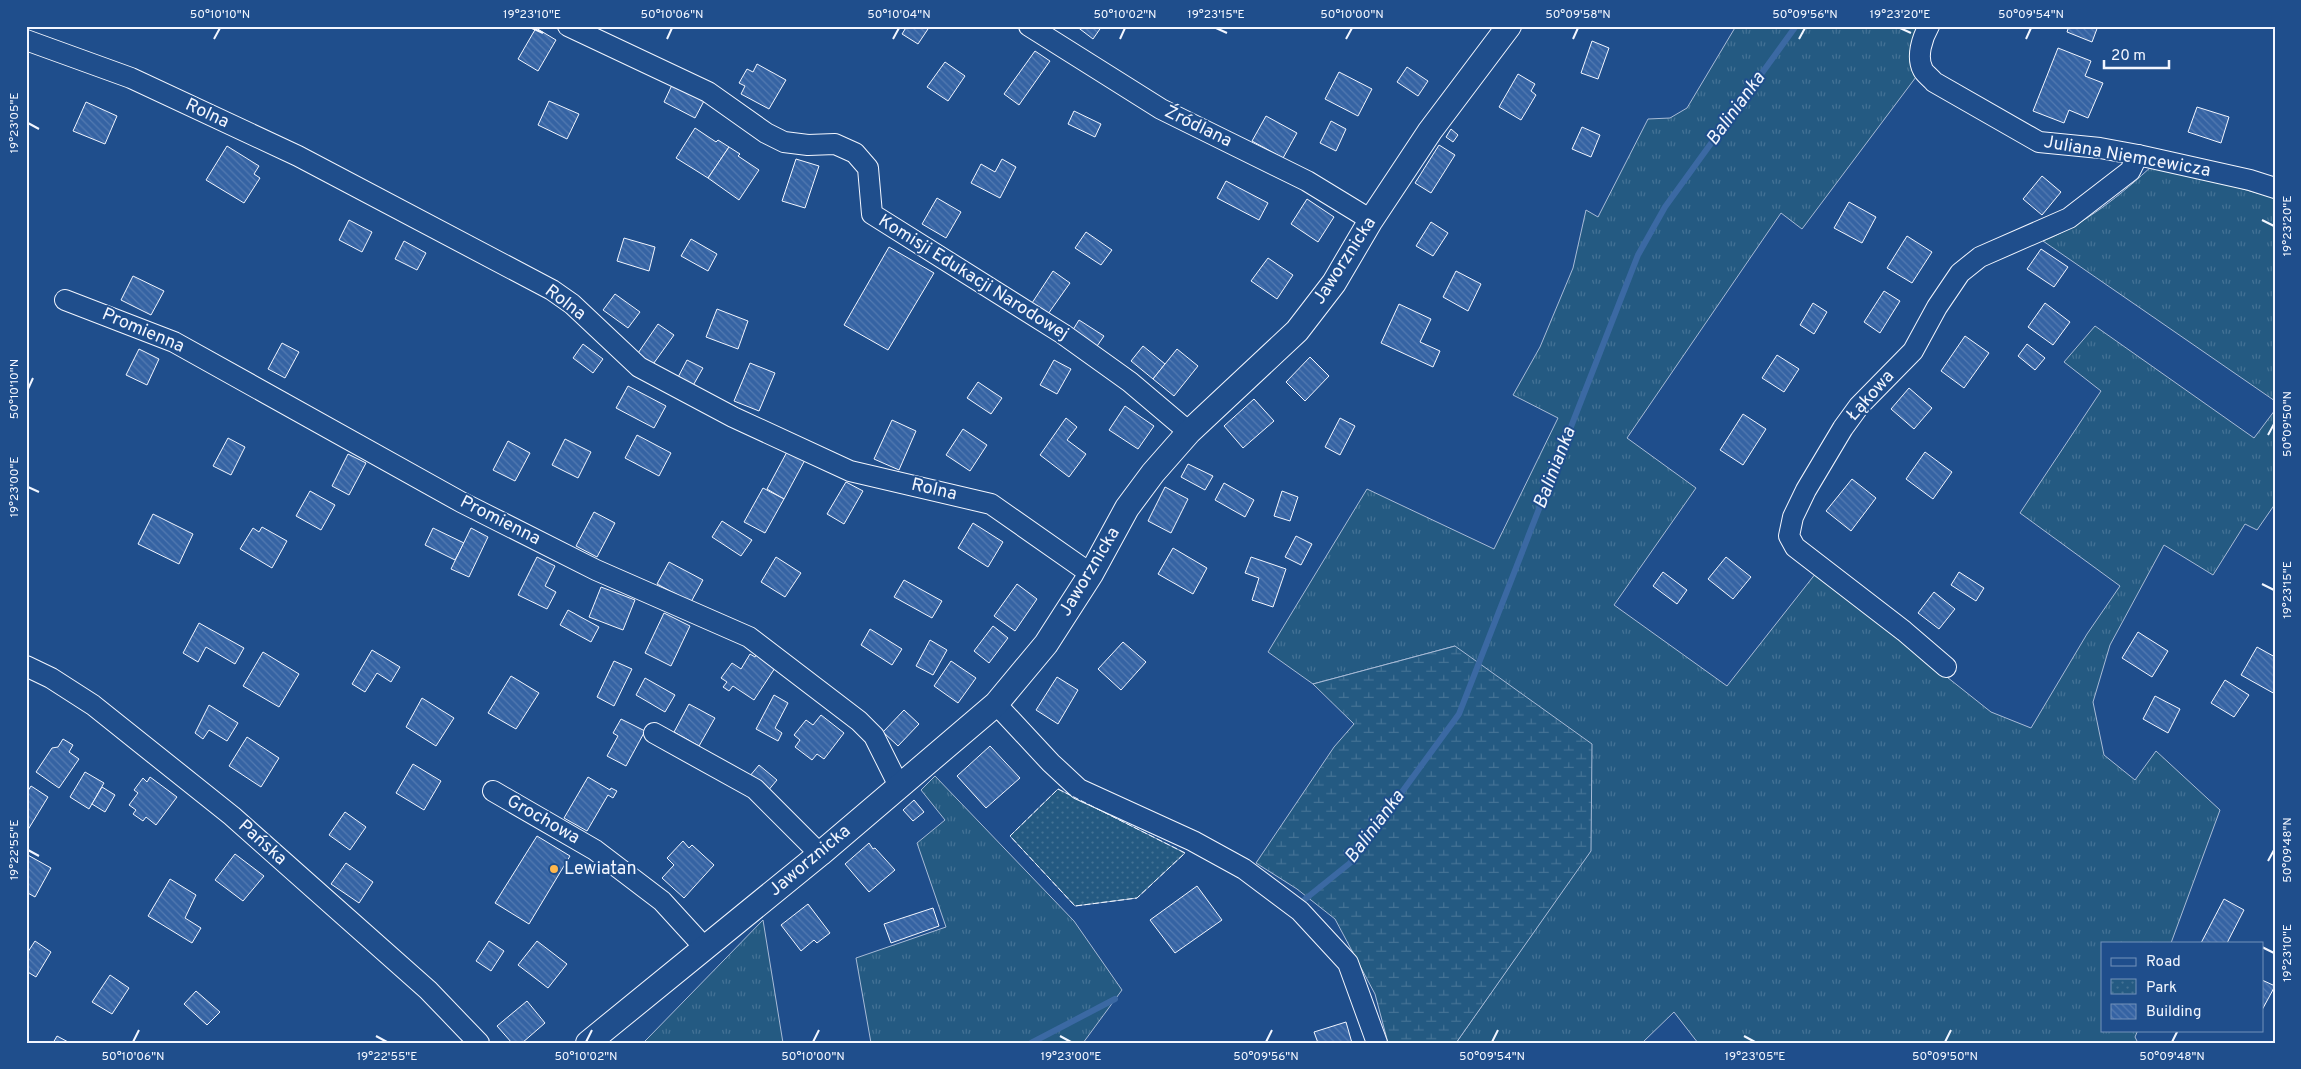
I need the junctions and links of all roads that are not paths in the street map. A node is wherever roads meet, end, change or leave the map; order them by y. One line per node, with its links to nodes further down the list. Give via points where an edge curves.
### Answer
1 (568, 26): 10 (street, Komisji Edukacji Narodowej, via 708,92 784,142 835,144 855,153 868,168 872,214 1063,334 1130,382)
2 (1029, 26): 8 (street, Źródlana, via 1160,109 1307,181)
3 (1509, 26): 8 (street, Jaworznicka, via 1430,131)
4 (1928, 26): 6 (street, Juliana Niemcewicza, via 1920,53 1923,70 1948,92 2039,142)
5 (26, 40): 11 (street, Rolna, via 131,78 298,156 552,290 572,304 639,367 733,417 850,471 991,504)
6 (2138, 155): 7 (street, Juliana Niemcewicza); 13 (street, Łąkowa, via 2130,170 2069,218 1980,257 1960,273 1936,307 1913,351 1859,406 1843,428 1793,517 1788,536 1795,547)
7 (2275, 188)
8 (1371, 220): 10 (street, Jaworznicka, via 1334,283 1297,331)
9 (65, 300): 16 (street, Promienna, via 174,342 461,502 596,570 749,638 860,721 874,736)
10 (1189, 432): 11 (street, Jaworznicka, via 1128,508)
11 (1091, 574): 14 (street, Jaworznicka, via 1046,644)
12 (26, 666): 20 (street, Pańska, via 93,705 232,816 428,990)
13 (1946, 667)
14 (996, 704): 16 (street, Jaworznicka); 22 (street, via 1079,789 1193,841 1244,869 1295,906 1348,963)
15 (654, 733): 18 (street, via 755,789)
16 (899, 786): 18 (street, Jaworznicka)
17 (494, 792): 19 (street, Grochowa, via 595,850 662,901)
18 (820, 854): 19 (street, Jaworznicka)
19 (705, 948): 21 (street, Jaworznicka)
20 (479, 1043)
21 (588, 1043)
22 (1378, 1043)

